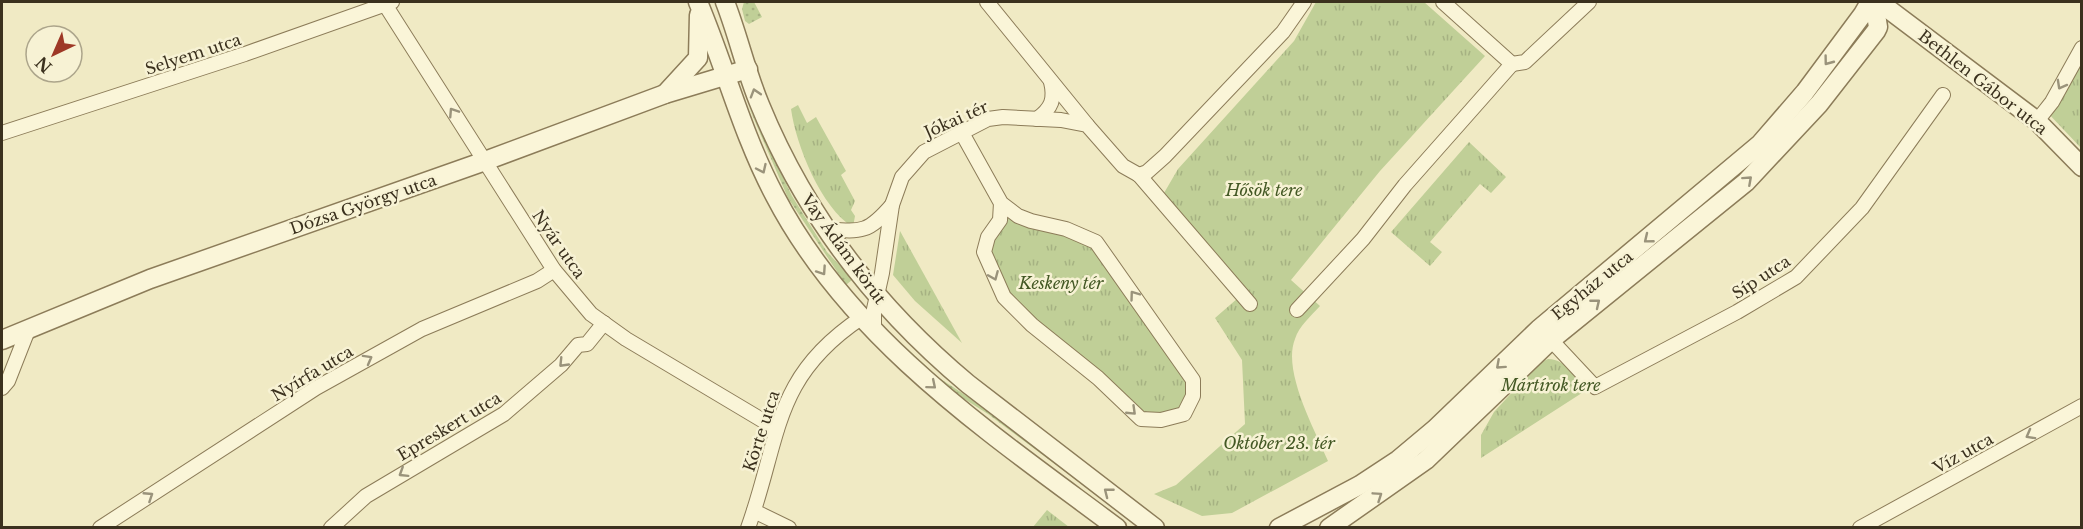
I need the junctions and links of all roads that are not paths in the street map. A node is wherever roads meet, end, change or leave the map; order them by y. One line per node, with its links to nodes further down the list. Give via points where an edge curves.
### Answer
1 (725, 2): 12 (street, Vay Ádám körút)
2 (987, 2): 14 (street)
3 (1304, 2): 24 (street, via 1283,32 1165,156)
4 (1443, 2): 11 (street)
5 (1589, 2): 11 (street, via 1525,62)
6 (1872, 2): 36 (street, Egyház utca, one-way to 6, via 1746,183 1773,156 1878,27); 50 (street, Egyház utca, one-way to 50, via 1805,92 1760,144 1539,329 1398,460)
7 (1879, 2): 18 (street, Bethlen Gábor utca)
8 (699, 3): 13 (street, Vay Ádám körút); 15 (street, via 698,58)
9 (390, 4): 20 (street, Selyem utca); 22 (street, Nyár utca, one-way to 9)
10 (2082, 48): 18 (street, one-way to 18)
11 (1512, 64): 31 (street)
12 (748, 69): 13 (street, Dózsa György utca); 27 (street, Vay Ádám körút, one-way to 12, via 782,154)
13 (728, 77): 15 (street, Dózsa György utca); 33 (street, Vay Ádám körút, one-way to 33, via 775,196 830,282)
14 (1051, 82): 17 (street, via 1054,97 1048,111); 19 (street)
15 (665, 94): 22 (street, Dózsa György utca)
16 (1943, 95): 36 (street, Síp utca, via 1862,208 1796,277 1595,387)
17 (1037, 119): 19 (street, Jókai tér); 21 (street, Jókai tér, via 996,118)
18 (2037, 121): 23 (street, Bethlen Gábor utca)
19 (1087, 125): 24 (street, via 1123,166)
20 (2, 133)
21 (962, 133): 25 (street); 26 (street, Jókai tér, via 924,152 902,177)
22 (485, 161): 28 (street, Nyár utca); 34 (street, Dózsa György utca, via 150,279)
23 (2082, 167)
24 (1139, 175): 30 (street)
25 (1001, 203): 25 (street, one-way to 25, via 1000,220 988,237 984,252 1004,297 1141,419 1161,420 1184,414 1193,396 1193,380 1096,242 1066,229 1031,222)
26 (892, 205): 27 (street, via 869,229); 29 (street, Jókai tér)
27 (826, 229): 29 (street, Vay Ádám körút)
28 (554, 270): 32 (street, Nyár utca, via 591,314); 43 (street, Nyírfa utca, one-way to 28, via 316,388 422,329 537,281)
29 (877, 298): 33 (street, Jókai tér); 37 (street, Vay Ádám körút)
30 (1250, 304)
31 (1297, 310)
32 (604, 323): 40 (street, Nyár utca); 44 (street, Epreskert utca, one-way to 44, via 587,344 578,345 561,365 504,414 366,496)
33 (870, 323): 37 (street, via 888,325 921,357); 40 (street, Körte utca, via 843,331 807,364 788,395); 41 (street, Vay Ádám körút, one-way to 41, via 929,383)
34 (28, 330): 35 (street, Dózsa György utca); 38 (street)
35 (2, 340)
36 (1551, 340): 51 (street, Egyház utca, one-way to 36, via 1426,460)
37 (941, 362): 49 (street, Vay Ádám körút, one-way to 37)
38 (2, 388)
39 (2082, 406): 52 (street, Víz utca, one-way to 52)
40 (777, 429): 42 (street, Körte utca)
41 (1011, 448): 47 (street, via 1034,479); 48 (street, Vay Ádám körút)
42 (754, 511): 45 (street, Körte utca); 46 (street)
43 (100, 528)
44 (331, 528)
45 (748, 528)
46 (789, 528)
47 (1098, 528)
48 (1117, 528)
49 (1155, 528)
50 (1279, 528)
51 (1329, 528)
52 (1860, 528)

